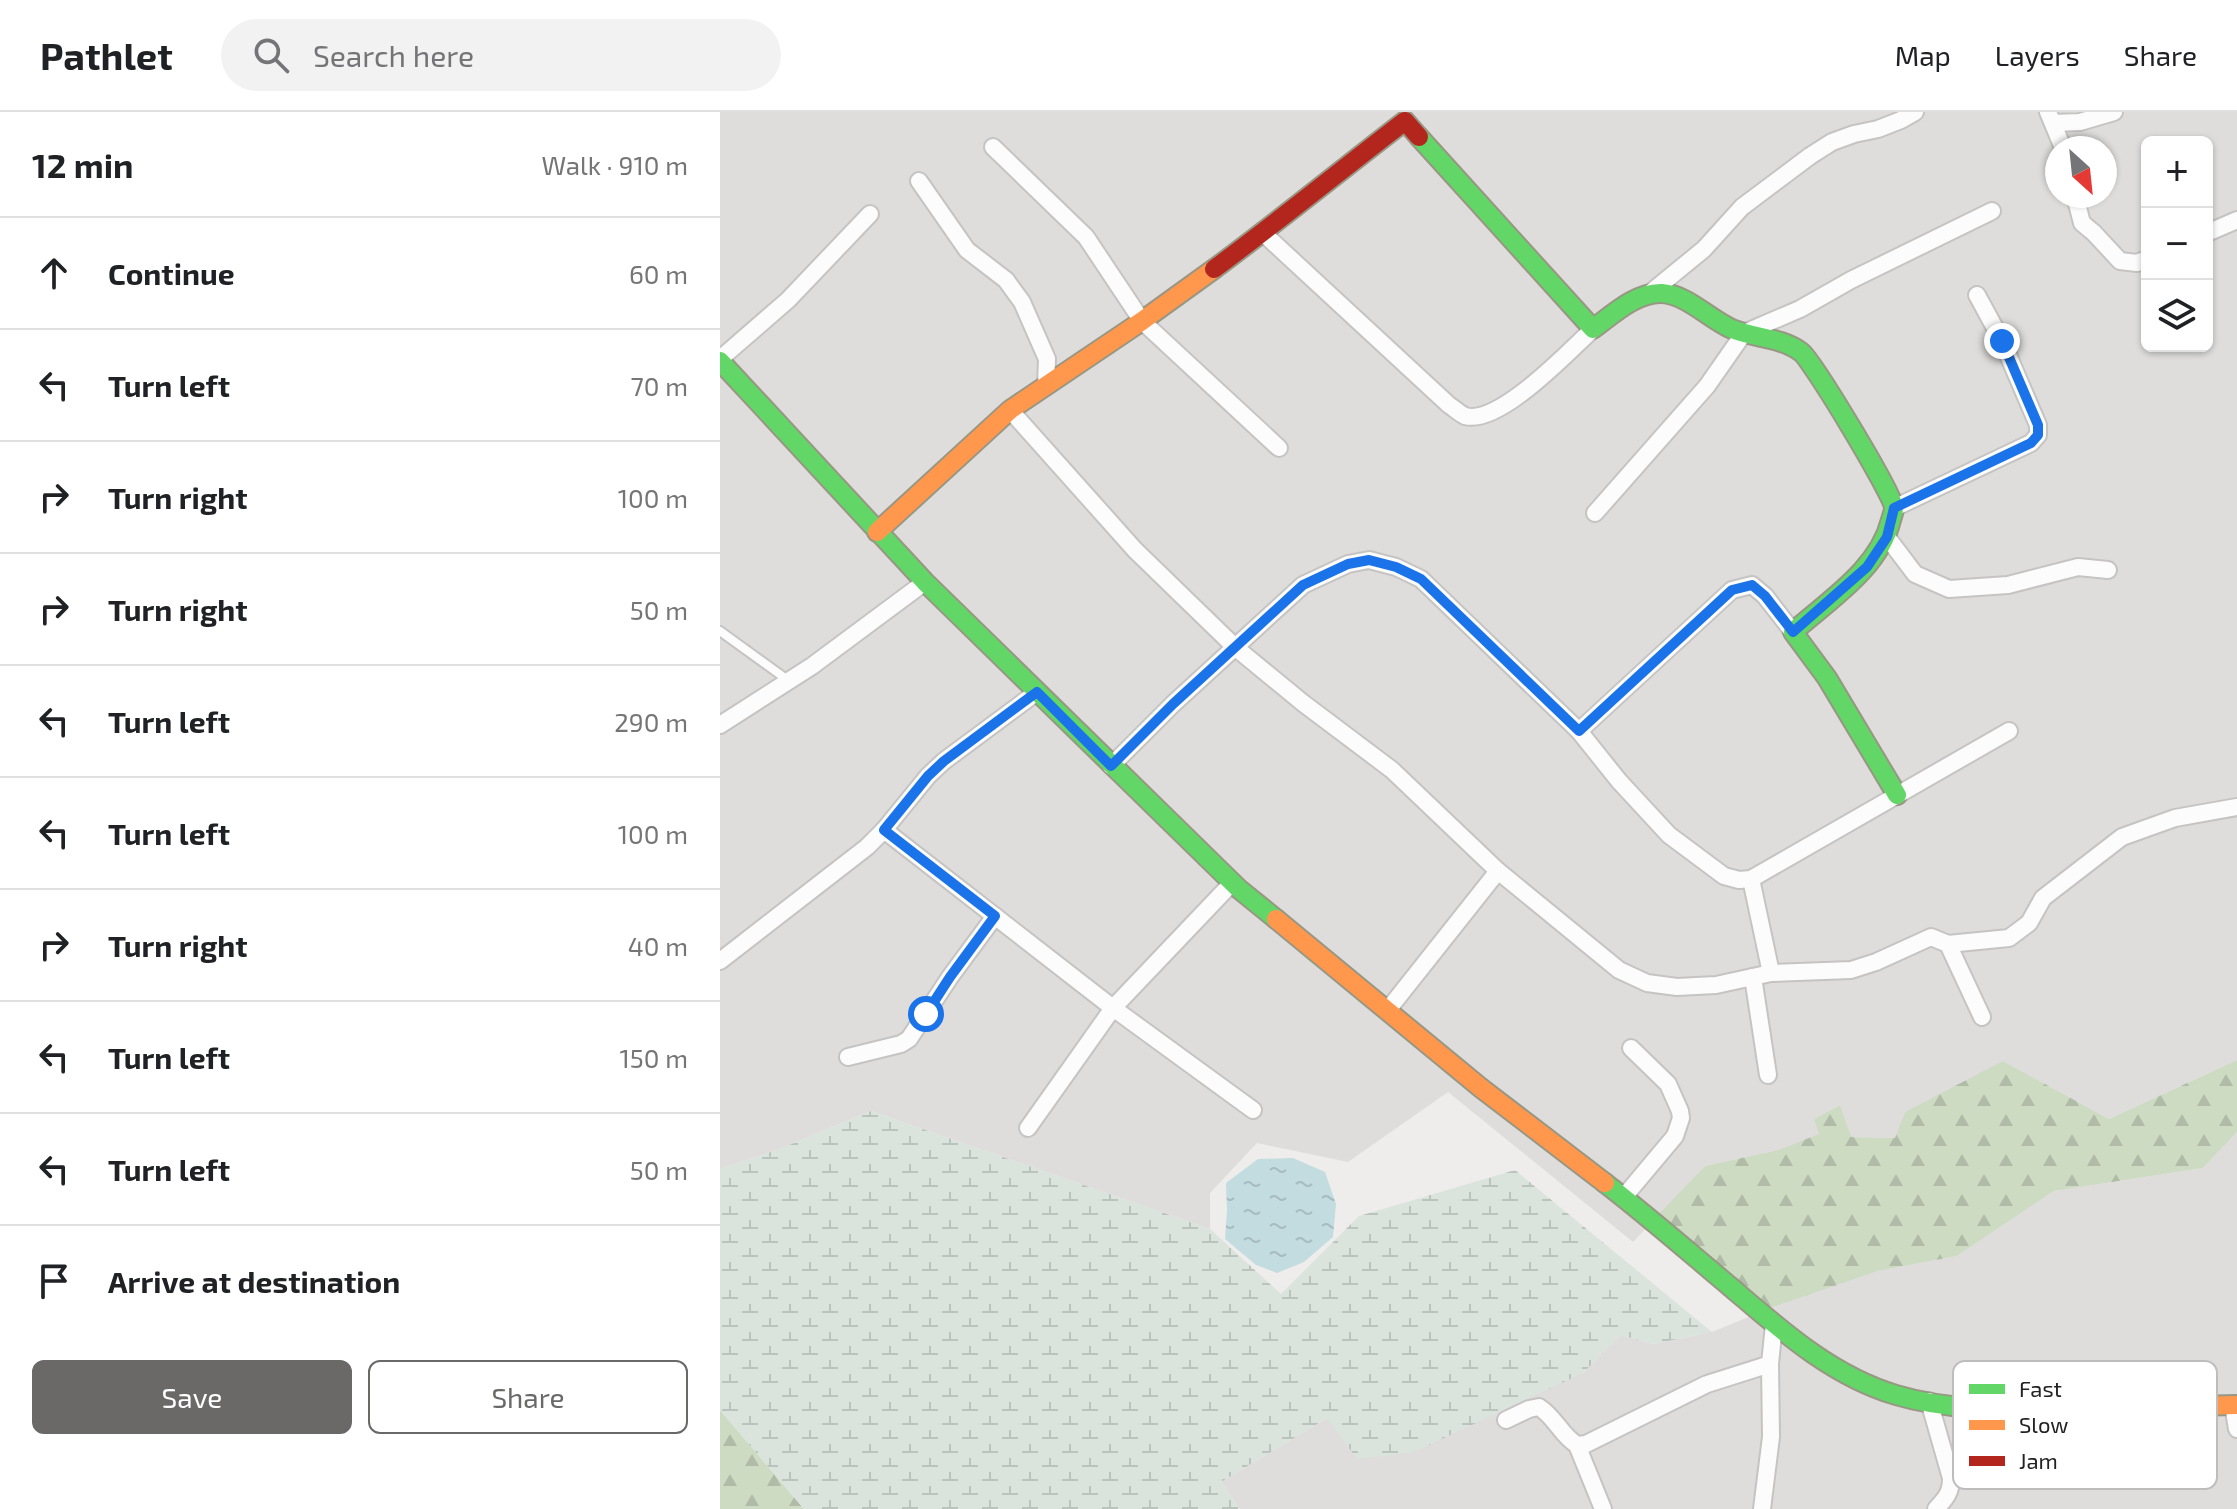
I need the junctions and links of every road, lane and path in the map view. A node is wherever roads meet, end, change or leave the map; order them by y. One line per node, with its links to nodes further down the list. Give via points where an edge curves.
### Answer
1 (1915, 112): 14 (street, via 1832,142 1810,156 1742,207 1704,249)
2 (2114, 112): 4 (street, via 2080,122)
3 (1412, 117): 12 (street); 17 (street)
4 (2050, 118)
5 (993, 147): 16 (street, via 1086,237)
6 (919, 181): 20 (street, via 967,250 1006,280 1022,302 1047,359)
7 (2077, 208): 13 (street, via 2082,223 2120,261)
8 (1992, 211): 18 (street)
9 (870, 214): 19 (street, via 788,300)
10 (2237, 220): 11 (street)
11 (2213, 230)
12 (1263, 233): 16 (street); 17 (street, via 1466,416 1496,410 1534,384)
13 (2141, 261)
14 (1649, 294): 17 (street); 18 (street, via 1666,293)
15 (1977, 295): 23 (street, via 2024,391 2038,435)
16 (1142, 321): 20 (street); 22 (street)
17 (1593, 329)
18 (1744, 333): 23 (street, via 1799,348 1809,359); 24 (street, via 1707,386)
19 (720, 360): 25 (street)
20 (1046, 386): 21 (street)
21 (1010, 410): 25 (street); 31 (street, via 1135,550)
22 (1279, 448)
23 (1894, 508): 26 (street)
24 (1595, 513)
25 (877, 532): 28 (street)
26 (1887, 537): 27 (street, via 1915,574 1949,589 2008,585 2078,567); 30 (street, via 1867,567)
27 (2108, 570)
28 (925, 582): 32 (street); 33 (street)
29 (720, 631): 32 (lane)
30 (1793, 632): 35 (street, via 1752,585 1732,590); 38 (street)
31 (1236, 648): 35 (street, via 1303,585 1369,560 1421,579); 37 (street); 41 (street, via 1392,770)
32 (789, 681): 34 (street)
33 (1037, 692): 37 (street); 40 (street, via 944,761)
34 (720, 725)
35 (1579, 731): 42 (street, via 1669,835 1724,876)
36 (2009, 731): 38 (street)
37 (1111, 766): 43 (street)
38 (1897, 795): 42 (street)
39 (2237, 807): 45 (street, via 2175,818 2122,837 2043,898 2029,923 2009,938)
40 (884, 830): 44 (street); 46 (street)
41 (1498, 871): 48 (street, via 1619,970 1647,983 1716,985); 50 (street)
42 (1751, 879): 47 (street)
43 (1232, 883): 49 (street); 50 (street)
44 (995, 916): 49 (street); 53 (street, via 909,1039)
45 (1948, 944): 47 (street, via 1931,937 1851,970); 51 (street)
46 (720, 961)
47 (1771, 973): 48 (street)
48 (1753, 977): 54 (street)
49 (1113, 1008): 55 (street); 56 (street)
50 (1387, 1011): 57 (street)
51 (1982, 1017)
52 (1631, 1048): 57 (street, via 1668,1084 1681,1118 1675,1136)
53 (848, 1057)
54 (1768, 1075)
55 (1253, 1110)
56 (1028, 1128)
57 (1623, 1198): 58 (street)
58 (1774, 1324): 59 (street); 60 (street, via 1851,1377)
59 (1770, 1364): 65 (street, via 1707,1384); 67 (street, via 1771,1437)
60 (1929, 1401): 61 (street); 68 (street, via 1951,1478 1949,1495)
61 (1953, 1404)
62 (2235, 1405): 64 (street)
63 (1506, 1420): 65 (street, via 1539,1407)
64 (2237, 1429)
65 (1577, 1445): 66 (street)
66 (1603, 1509)
67 (1762, 1509)
68 (1936, 1509)

